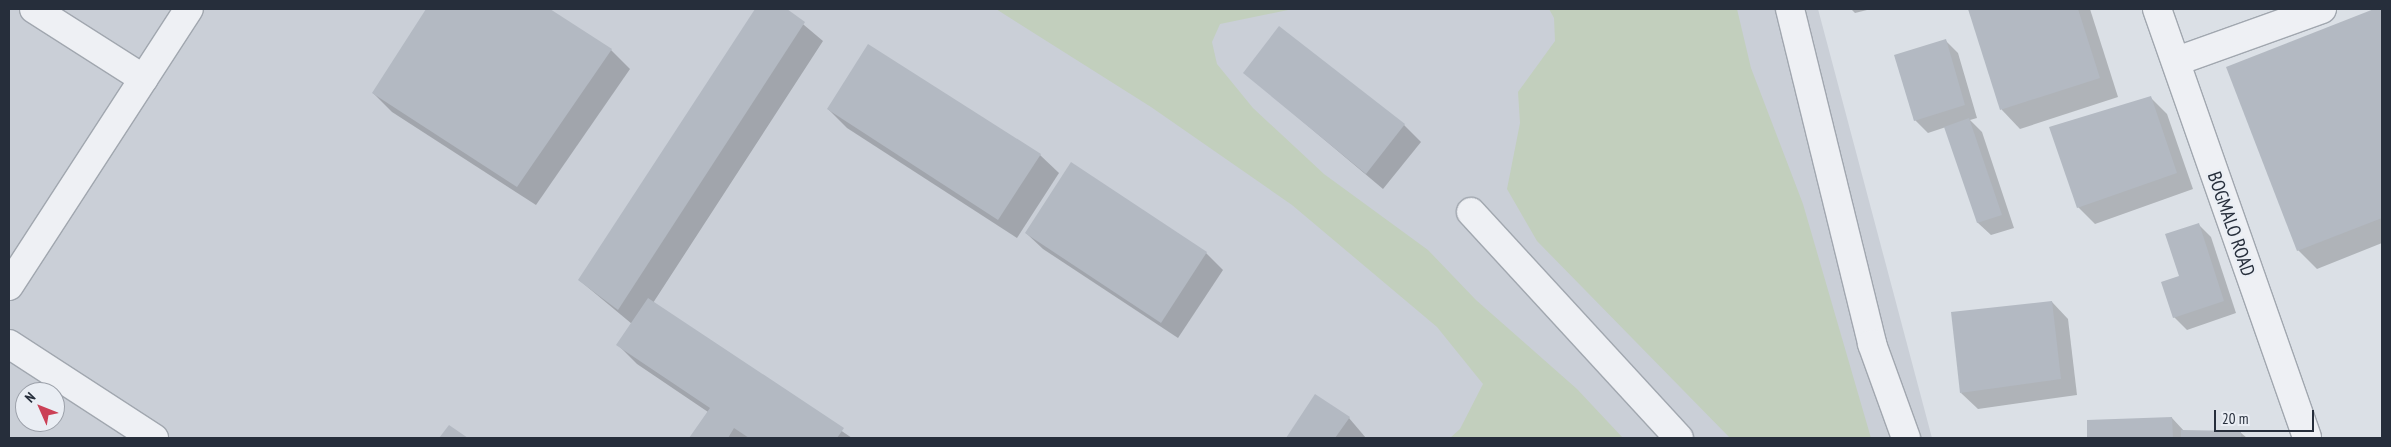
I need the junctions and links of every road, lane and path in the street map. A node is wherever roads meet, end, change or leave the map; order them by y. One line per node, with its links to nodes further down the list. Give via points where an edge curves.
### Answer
1 (34, 9): 7 (street)
2 (190, 9): 7 (street)
3 (1790, 9): 13 (street, via 1872,344)
4 (2157, 9): 6 (street, BOGMALO ROAD)
5 (2322, 9): 6 (street)
6 (2177, 60): 14 (street, BOGMALO ROAD, via 2223,205)
7 (144, 80): 9 (street)
8 (1470, 212): 12 (street)
9 (9, 286)
10 (9, 344): 11 (street)
11 (154, 438)
12 (1679, 438)
13 (1906, 438)
14 (2306, 438)

